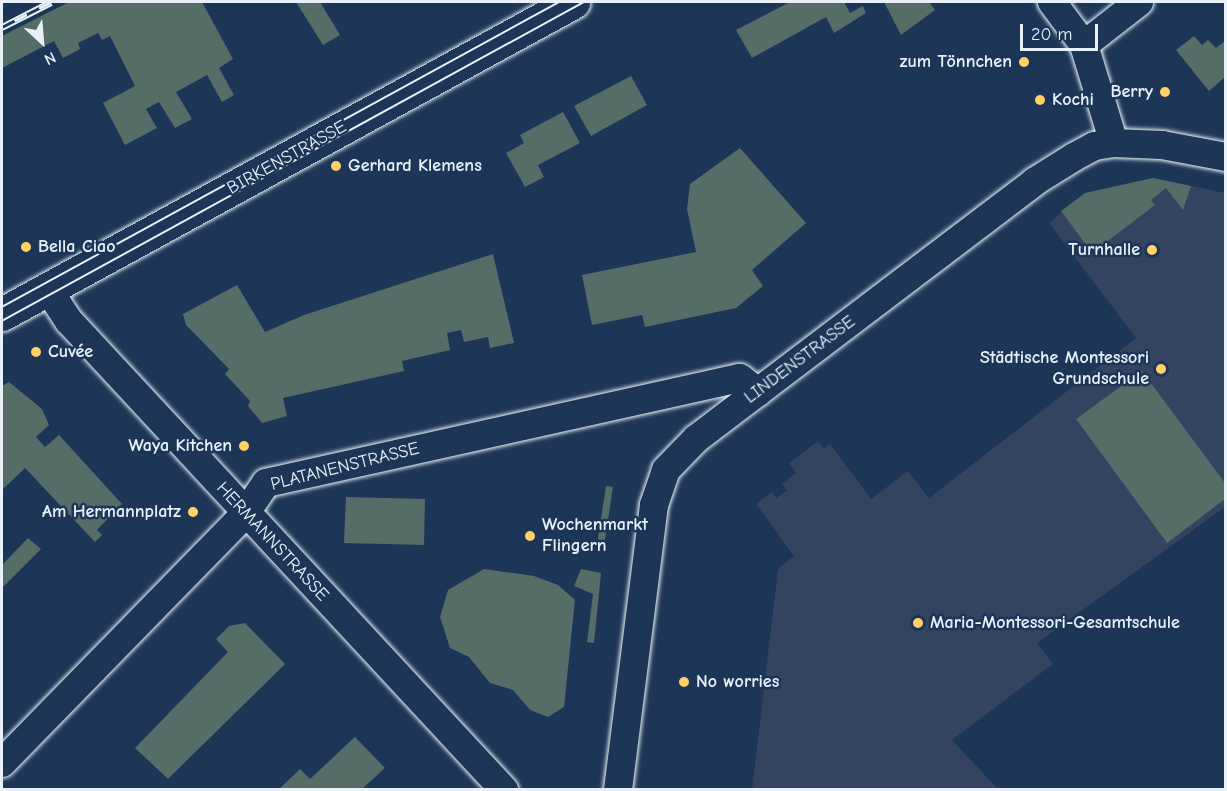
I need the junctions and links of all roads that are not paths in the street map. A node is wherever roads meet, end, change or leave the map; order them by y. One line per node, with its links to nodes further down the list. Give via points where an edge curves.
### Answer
1 (573, 2): 7 (street, BIRKENSTRASSE)
2 (1052, 2): 4 (street)
3 (1139, 2): 4 (street)
4 (1083, 45): 5 (street)
5 (1114, 143): 6 (street, LINDENSTRASSE, via 1162,145); 9 (street, LINDENSTRASSE, via 1095,146 1034,182)
6 (1226, 157)
7 (48, 289): 8 (street, BIRKENSTRASSE); 10 (street, HERMANNSTRASSE, via 69,321)
8 (2, 314)
9 (758, 392): 10 (street, PLATANENSTRASSE, via 740,378 266,483); 13 (street, LINDENSTRASSE, via 696,439 663,478 649,537)
10 (245, 514): 11 (street, PLATANENSTRASSE); 12 (street, HERMANNSTRASSE)
11 (2, 763)
12 (504, 789)
13 (618, 789)

